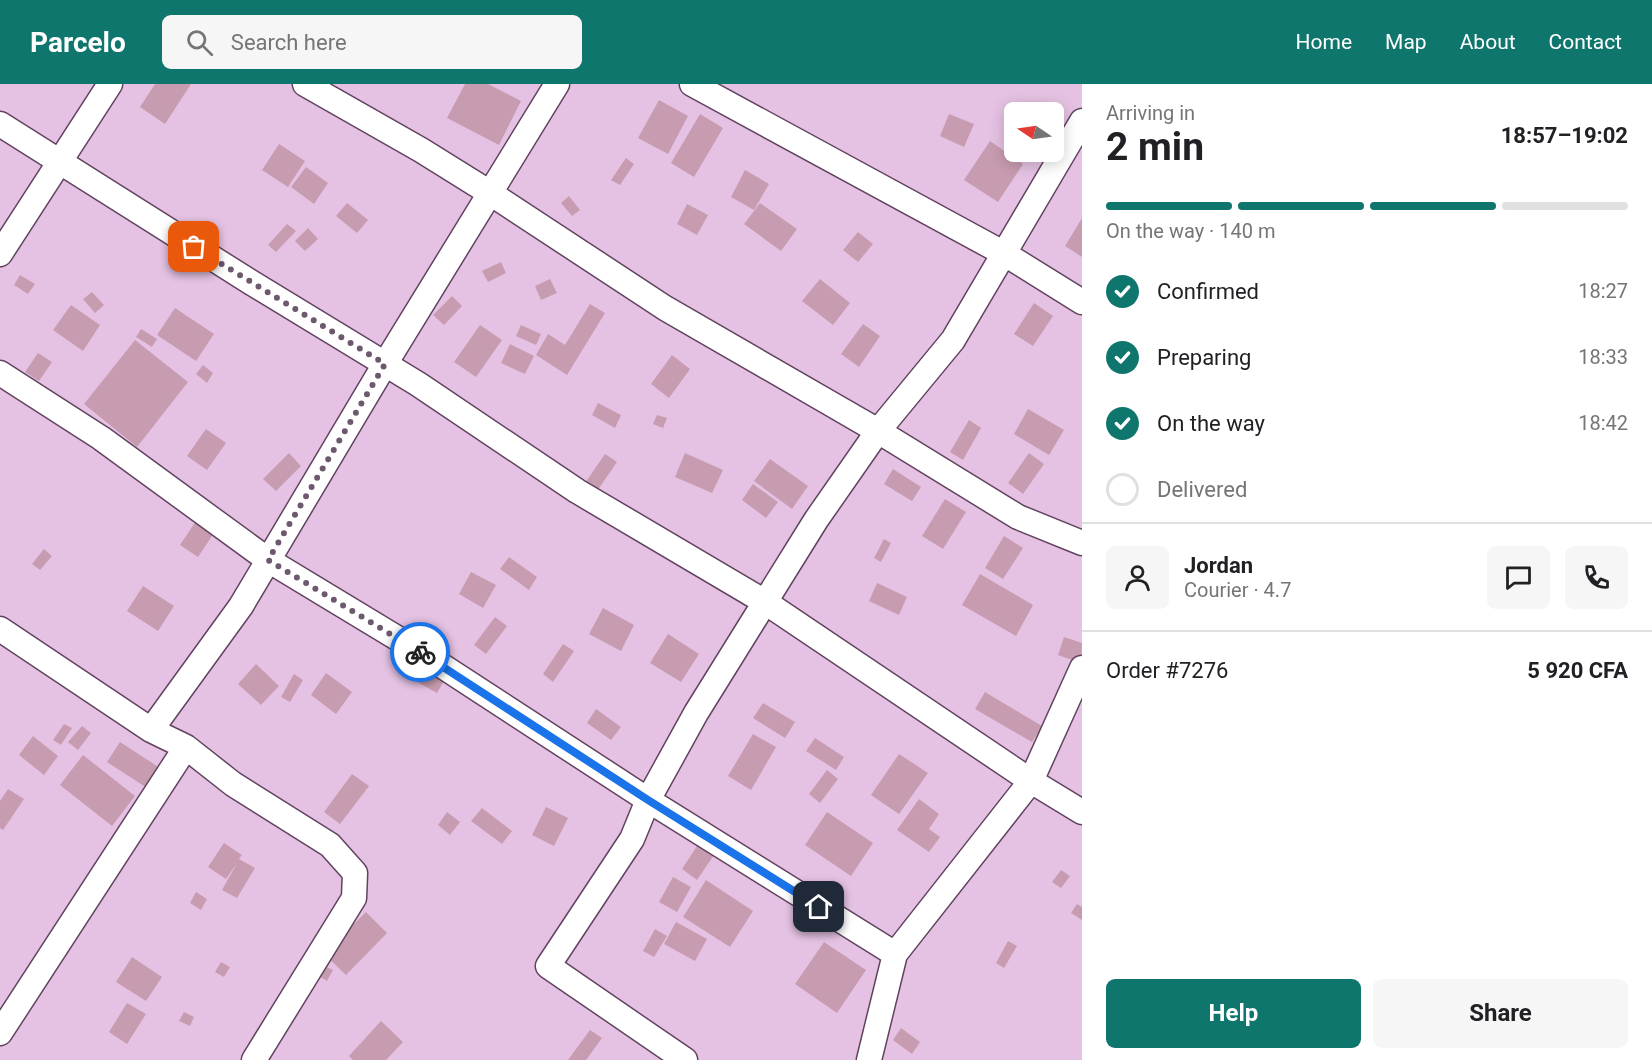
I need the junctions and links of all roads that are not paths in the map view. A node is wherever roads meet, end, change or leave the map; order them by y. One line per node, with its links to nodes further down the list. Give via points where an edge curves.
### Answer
1 (110, 84): 7 (street)
2 (304, 84): 8 (street)
3 (557, 84): 8 (street)
4 (692, 84): 10 (street)
5 (1082, 121): 10 (street)
6 (0, 124): 7 (street)
7 (60, 162): 9 (street); 12 (street)
8 (490, 193): 12 (street); 14 (street, via 665,308)
9 (0, 254)
10 (1005, 254): 11 (street); 14 (street, via 953,340)
11 (1082, 302)
12 (385, 364): 16 (street); 17 (street, via 577,491)
13 (0, 373): 16 (street, via 101,438)
14 (878, 431): 15 (street, via 1018,517); 17 (street)
15 (1082, 543)
16 (268, 560): 20 (street, via 241,606); 23 (street, via 430,658)
17 (765, 602): 22 (street); 23 (street)
18 (0, 629): 20 (street)
19 (1082, 669): 22 (street)
20 (151, 730): 21 (street)
21 (186, 747): 26 (street); 27 (street, via 233,784 330,845 354,873 354,898)
22 (1031, 781): 24 (street); 25 (street)
23 (648, 800): 25 (street); 28 (street, via 632,839 548,966)
24 (1082, 812)
25 (895, 954): 29 (street)
26 (0, 1033)
27 (254, 1060)
28 (685, 1060)
29 (869, 1060)

